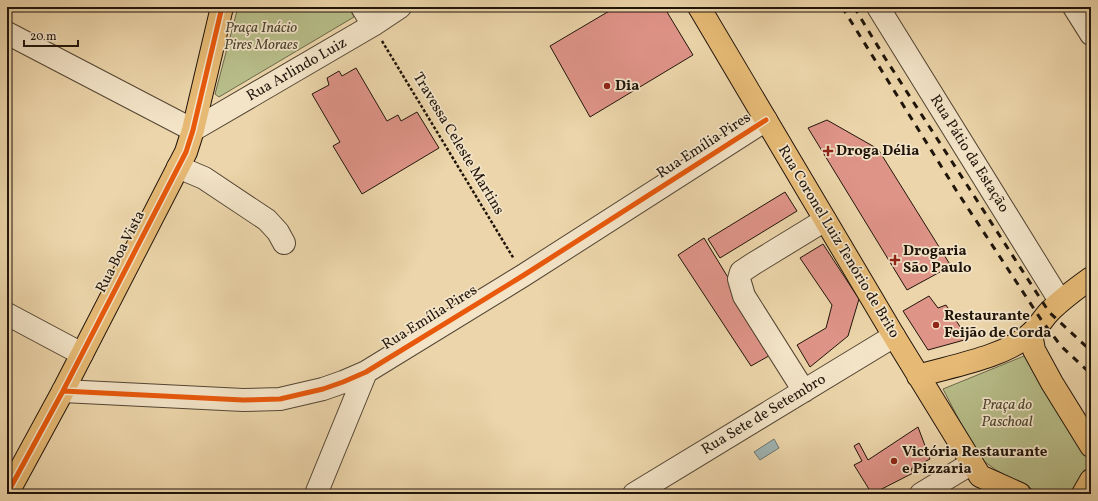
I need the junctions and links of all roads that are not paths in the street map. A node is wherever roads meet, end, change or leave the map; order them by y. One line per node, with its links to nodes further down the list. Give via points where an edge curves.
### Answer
1 (222, 7): 10 (main road, Rua Boa Vista)
2 (400, 7): 6 (street, Rua Arlindo Luiz)
3 (699, 7): 9 (main road, Rua Coronel Luiz Tenório de Brito)
4 (878, 7): 15 (street, Rua Pátio da Estação)
5 (1074, 7): 8 (street)
6 (368, 16): 10 (street, Rua Arlindo Luiz)
7 (7, 33): 10 (street)
8 (1091, 34)
9 (766, 120): 12 (main road, Rua Coronel Luiz Tenório de Brito); 20 (street, Rua Emília Pires, via 524,275)
10 (193, 130): 11 (main road, Rua Boa Vista)
11 (178, 167): 13 (street, via 204,178 266,220 278,232); 19 (main road, Rua Boa Vista)
12 (825, 220): 18 (main road, Rua Coronel Luiz Tenório de Brito); 23 (street, via 741,272 739,279 744,296)
13 (284, 243)
14 (1091, 278): 15 (main road)
15 (1060, 301): 17 (main road)
16 (7, 314): 19 (street)
17 (1030, 334): 21 (main road, via 1017,344 996,353); 24 (main road, via 1037,356)
18 (894, 336): 21 (main road, Rua Coronel Luiz Tenório de Brito); 23 (street, Rua Sete de Setembro)
19 (82, 354): 22 (main road, Rua Boa Vista)
20 (366, 372): 22 (street, Rua Emília Pires, via 323,389 280,399 243,400); 28 (street)
21 (918, 376): 25 (main road, Rua Coronel Luiz Tenório de Brito)
22 (63, 391): 27 (main road, Rua Boa Vista)
23 (804, 391): 29 (street, Rua Sete de Setembro)
24 (1091, 446)
25 (976, 469): 30 (street); 31 (street); 32 (main road)
26 (1091, 480): 33 (main road)
27 (7, 494)
28 (316, 494)
29 (634, 494)
30 (921, 494)
31 (991, 494)
32 (1020, 494)
33 (1083, 494)

